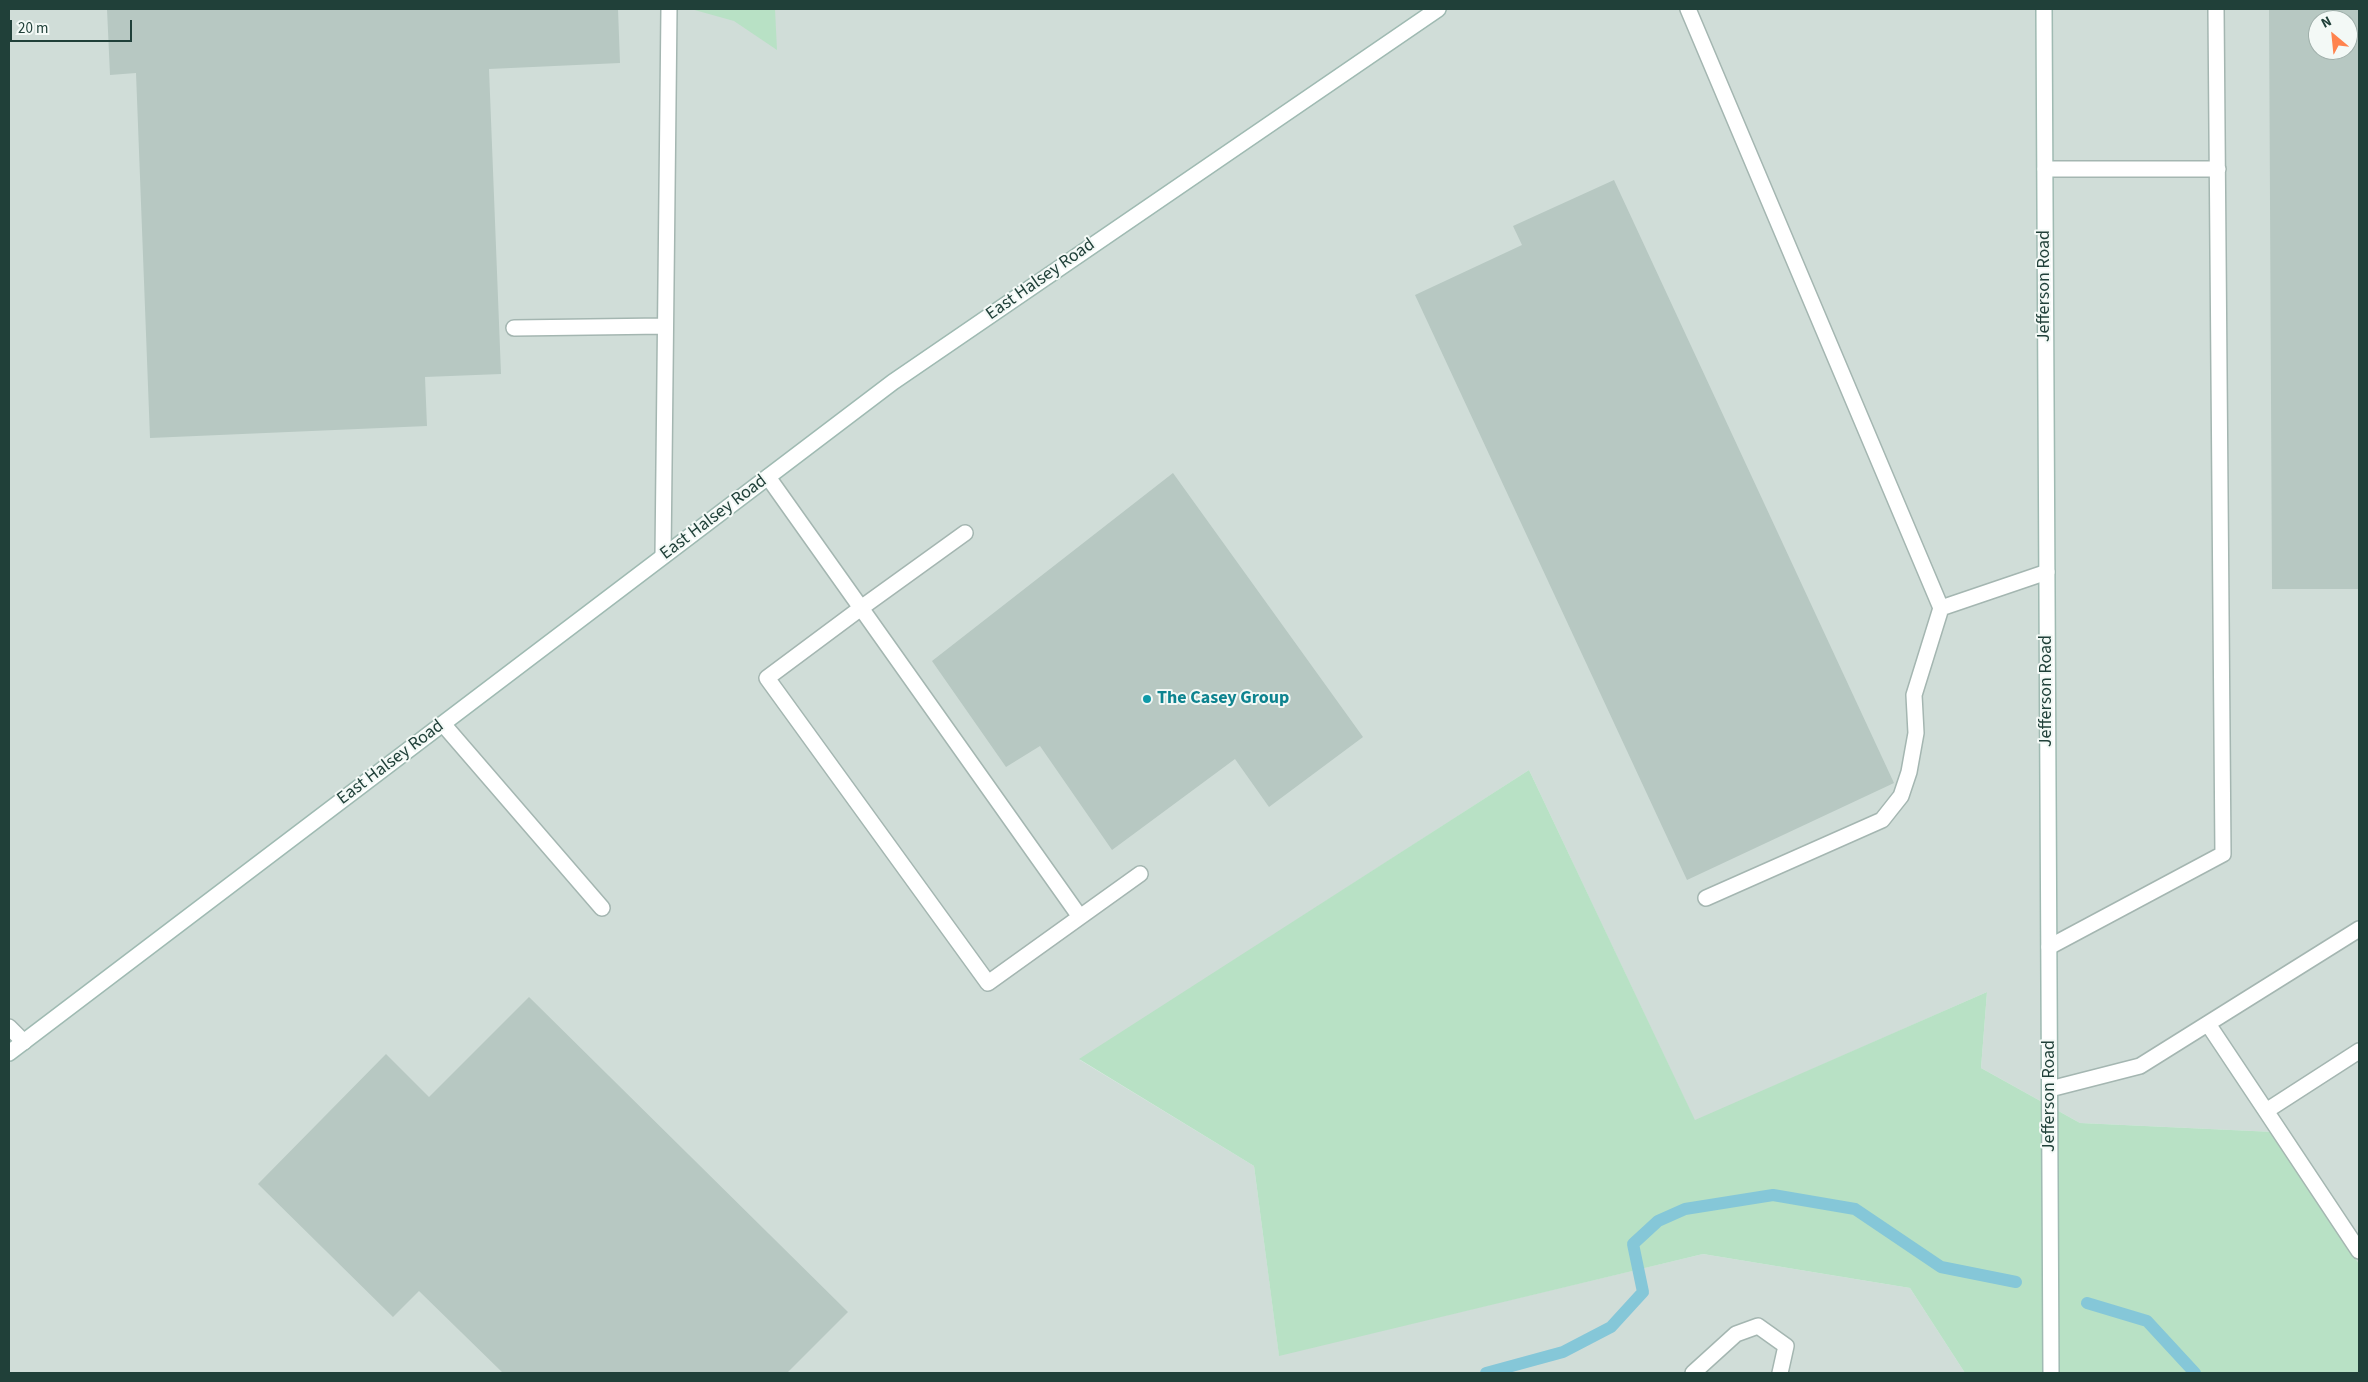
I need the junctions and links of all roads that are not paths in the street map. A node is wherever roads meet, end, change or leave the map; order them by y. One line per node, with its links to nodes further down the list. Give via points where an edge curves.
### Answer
1 (668, 9): 8 (main road)
2 (1438, 9): 10 (main road, East Halsey Road, via 893,382)
3 (1688, 9): 15 (main road)
4 (2044, 9): 6 (main road, Jefferson Road)
5 (2216, 9): 7 (main road)
6 (2045, 169): 7 (main road); 13 (main road, Jefferson Road)
7 (2218, 169): 22 (main road, via 2223,854)
8 (664, 326): 9 (main road); 12 (main road)
9 (514, 328)
10 (768, 477): 12 (main road, East Halsey Road); 14 (main road)
11 (965, 533): 14 (main road)
12 (663, 556): 16 (main road, East Halsey Road)
13 (2047, 572): 15 (main road); 22 (main road, Jefferson Road)
14 (861, 608): 20 (main road); 20 (main road, via 767,678 988,983)
15 (1941, 608): 18 (main road, via 1914,696 1916,733 1909,772 1901,796 1882,820)
16 (443, 724): 19 (main road); 25 (main road, East Halsey Road)
17 (1140, 874): 20 (main road)
18 (1706, 898)
19 (602, 908)
20 (1080, 917)
21 (2359, 929): 23 (main road)
22 (2049, 947): 28 (main road, Jefferson Road)
23 (2208, 1024): 28 (main road, via 2140,1066); 29 (main road)
24 (9, 1027): 25 (main road)
25 (24, 1042): 27 (main road, East Halsey Road)
26 (2359, 1051): 29 (main road)
27 (9, 1052)
28 (2050, 1089): 33 (main road, Jefferson Road)
29 (2266, 1111): 30 (main road)
30 (2359, 1251)
31 (1693, 1373): 32 (main road, via 1736,1334 1758,1326 1786,1346)
32 (1780, 1373)
33 (2051, 1373)

